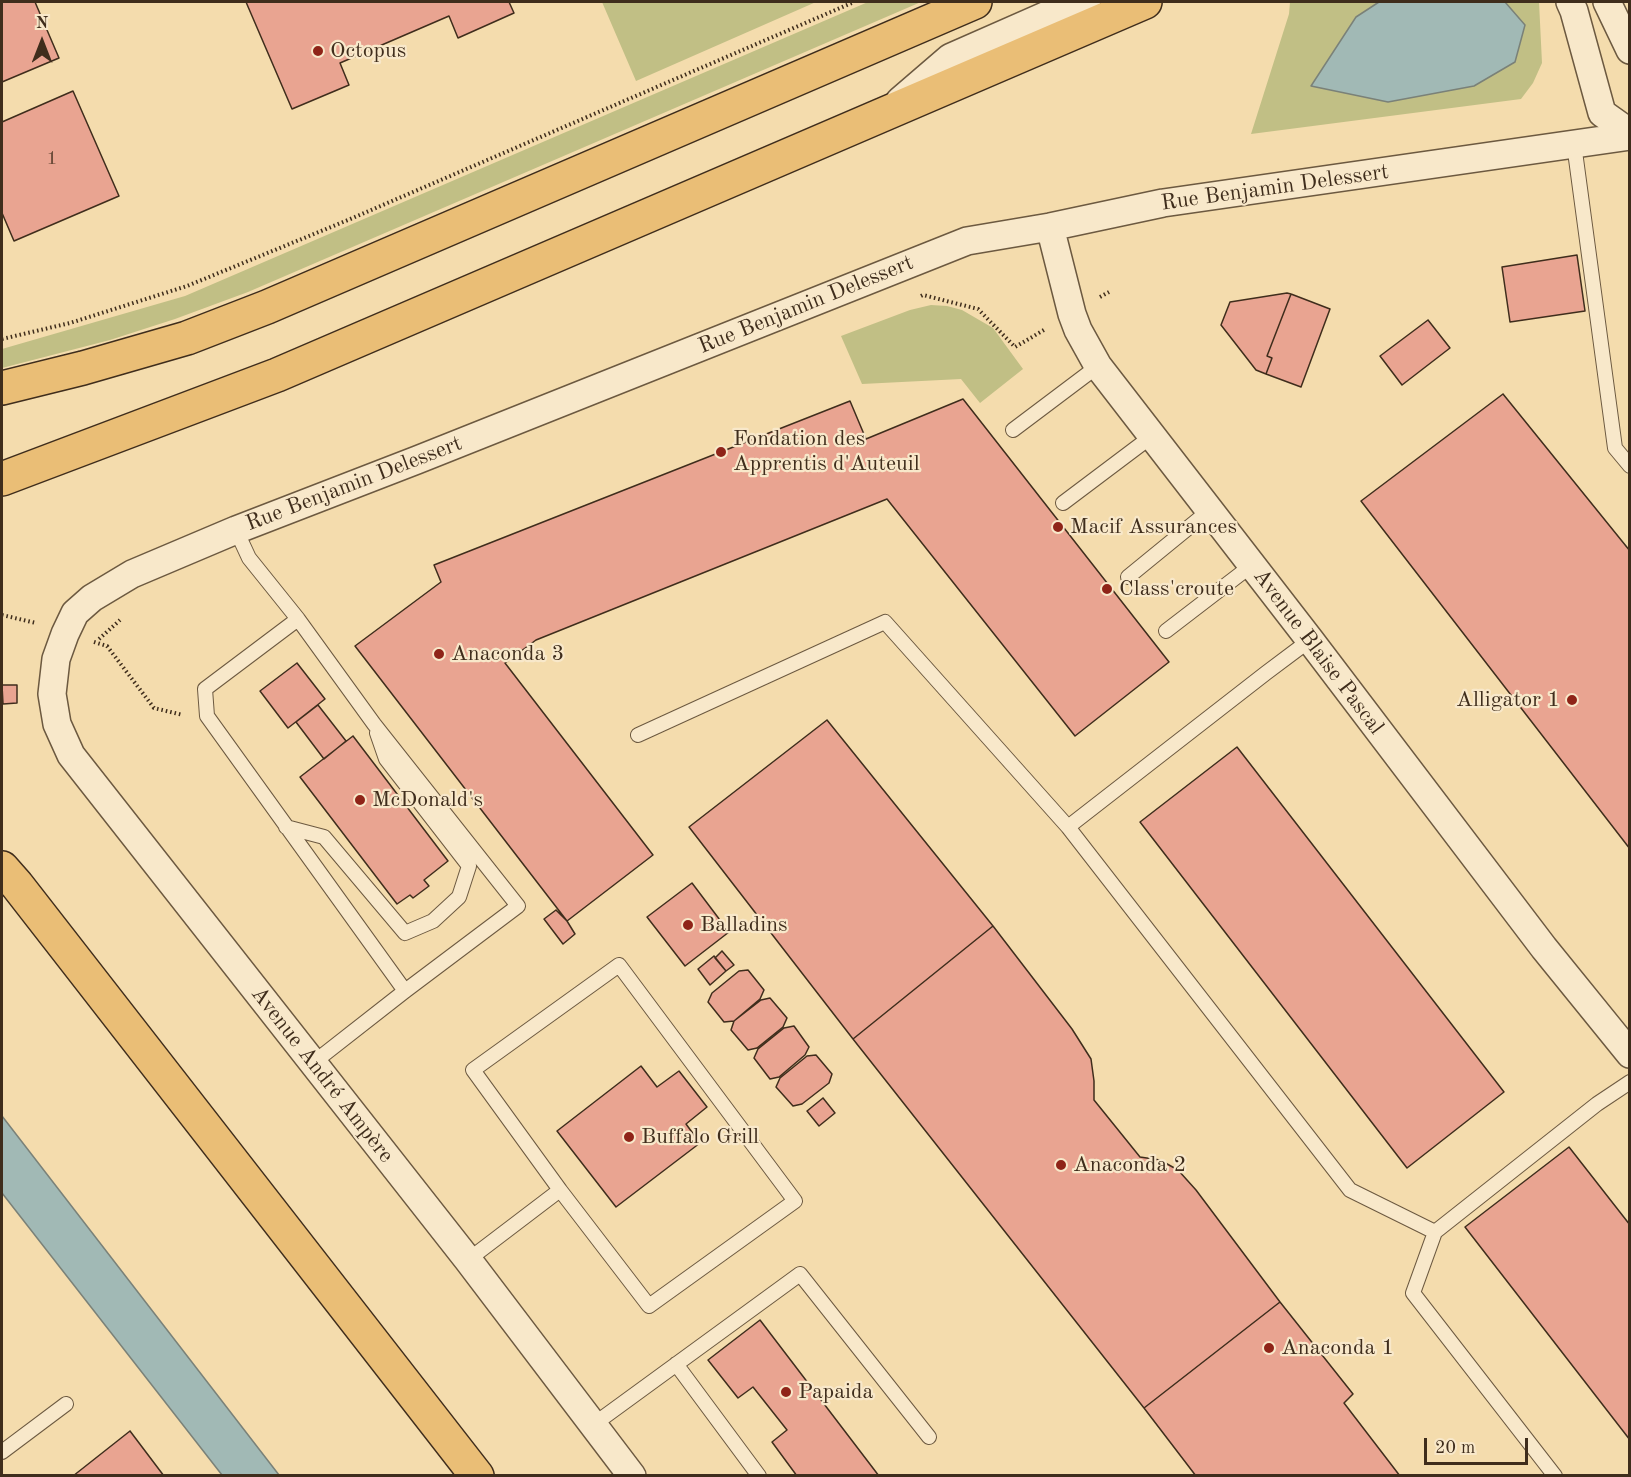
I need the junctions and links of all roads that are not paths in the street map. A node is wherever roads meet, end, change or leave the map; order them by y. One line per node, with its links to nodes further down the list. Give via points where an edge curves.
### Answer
1 (975, 2): 12 (main road, via 267,307 188,338)
2 (1084, 2): 7 (street, via 952,60)
3 (1145, 2): 7 (main road)
4 (1570, 2): 8 (street, via 1602,113)
5 (1607, 2): 6 (street)
6 (1629, 50)
7 (893, 110): 16 (main road, via 277,375)
8 (1629, 134): 9 (street, Rue Benjamin Delessert)
9 (1574, 144): 10 (street, Rue Benjamin Delessert, via 1163,203); 15 (lane, via 1616,448)
10 (1050, 227): 11 (street, Avenue Blaise Pascal, via 1072,314); 19 (street, Rue Benjamin Delessert, via 967,241)
11 (1098, 366): 13 (lane); 14 (street, Avenue Blaise Pascal)
12 (2, 388)
13 (1013, 430)
14 (1152, 436): 17 (lane); 18 (street, Avenue Blaise Pascal)
15 (1629, 466)
16 (2, 479)
17 (1063, 503)
18 (1210, 510): 20 (street, Avenue Blaise Pascal); 21 (lane)
19 (236, 530): 22 (lane, via 249,558); 25 (street, Rue Benjamin Delessert, via 132,574 92,598 75,613)
20 (1252, 565): 23 (lane); 24 (street, Avenue Blaise Pascal)
21 (1128, 577)
22 (298, 619): 26 (lane); 28 (lane, via 205,689 207,716)
23 (1166, 631)
24 (1310, 640): 29 (lane); 33 (street, Avenue Blaise Pascal)
25 (56, 659): 34 (street, Avenue André Ampère, via 52,694 57,724 71,754)
26 (374, 724): 28 (lane, via 386,759 469,866 459,897 433,921 405,933 324,837); 32 (lane, via 518,906)
27 (638, 735): 29 (lane, via 885,622)
28 (286, 827): 32 (lane)
29 (1068, 827): 37 (lane, via 1350,1190)
30 (2, 850): 31 (main road)
31 (9, 877): 44 (main road)
32 (405, 991): 34 (lane)
33 (1629, 1054)
34 (313, 1063): 38 (street, Avenue André Ampère)
35 (1629, 1082): 37 (lane)
36 (560, 1190): 36 (lane, via 649,1306 795,1201 620,965 473,1070); 38 (lane)
37 (1435, 1232): 47 (lane, via 1413,1293)
38 (468, 1260): 41 (street, Avenue André Ampère)
39 (676, 1364): 41 (lane); 42 (lane, via 800,1274); 46 (lane)
40 (66, 1404): 43 (lane)
41 (593, 1425): 45 (street, Avenue André Ampère)
42 (929, 1437)
43 (2, 1452)
44 (477, 1476)
45 (632, 1476)
46 (759, 1476)
47 (1556, 1476)

